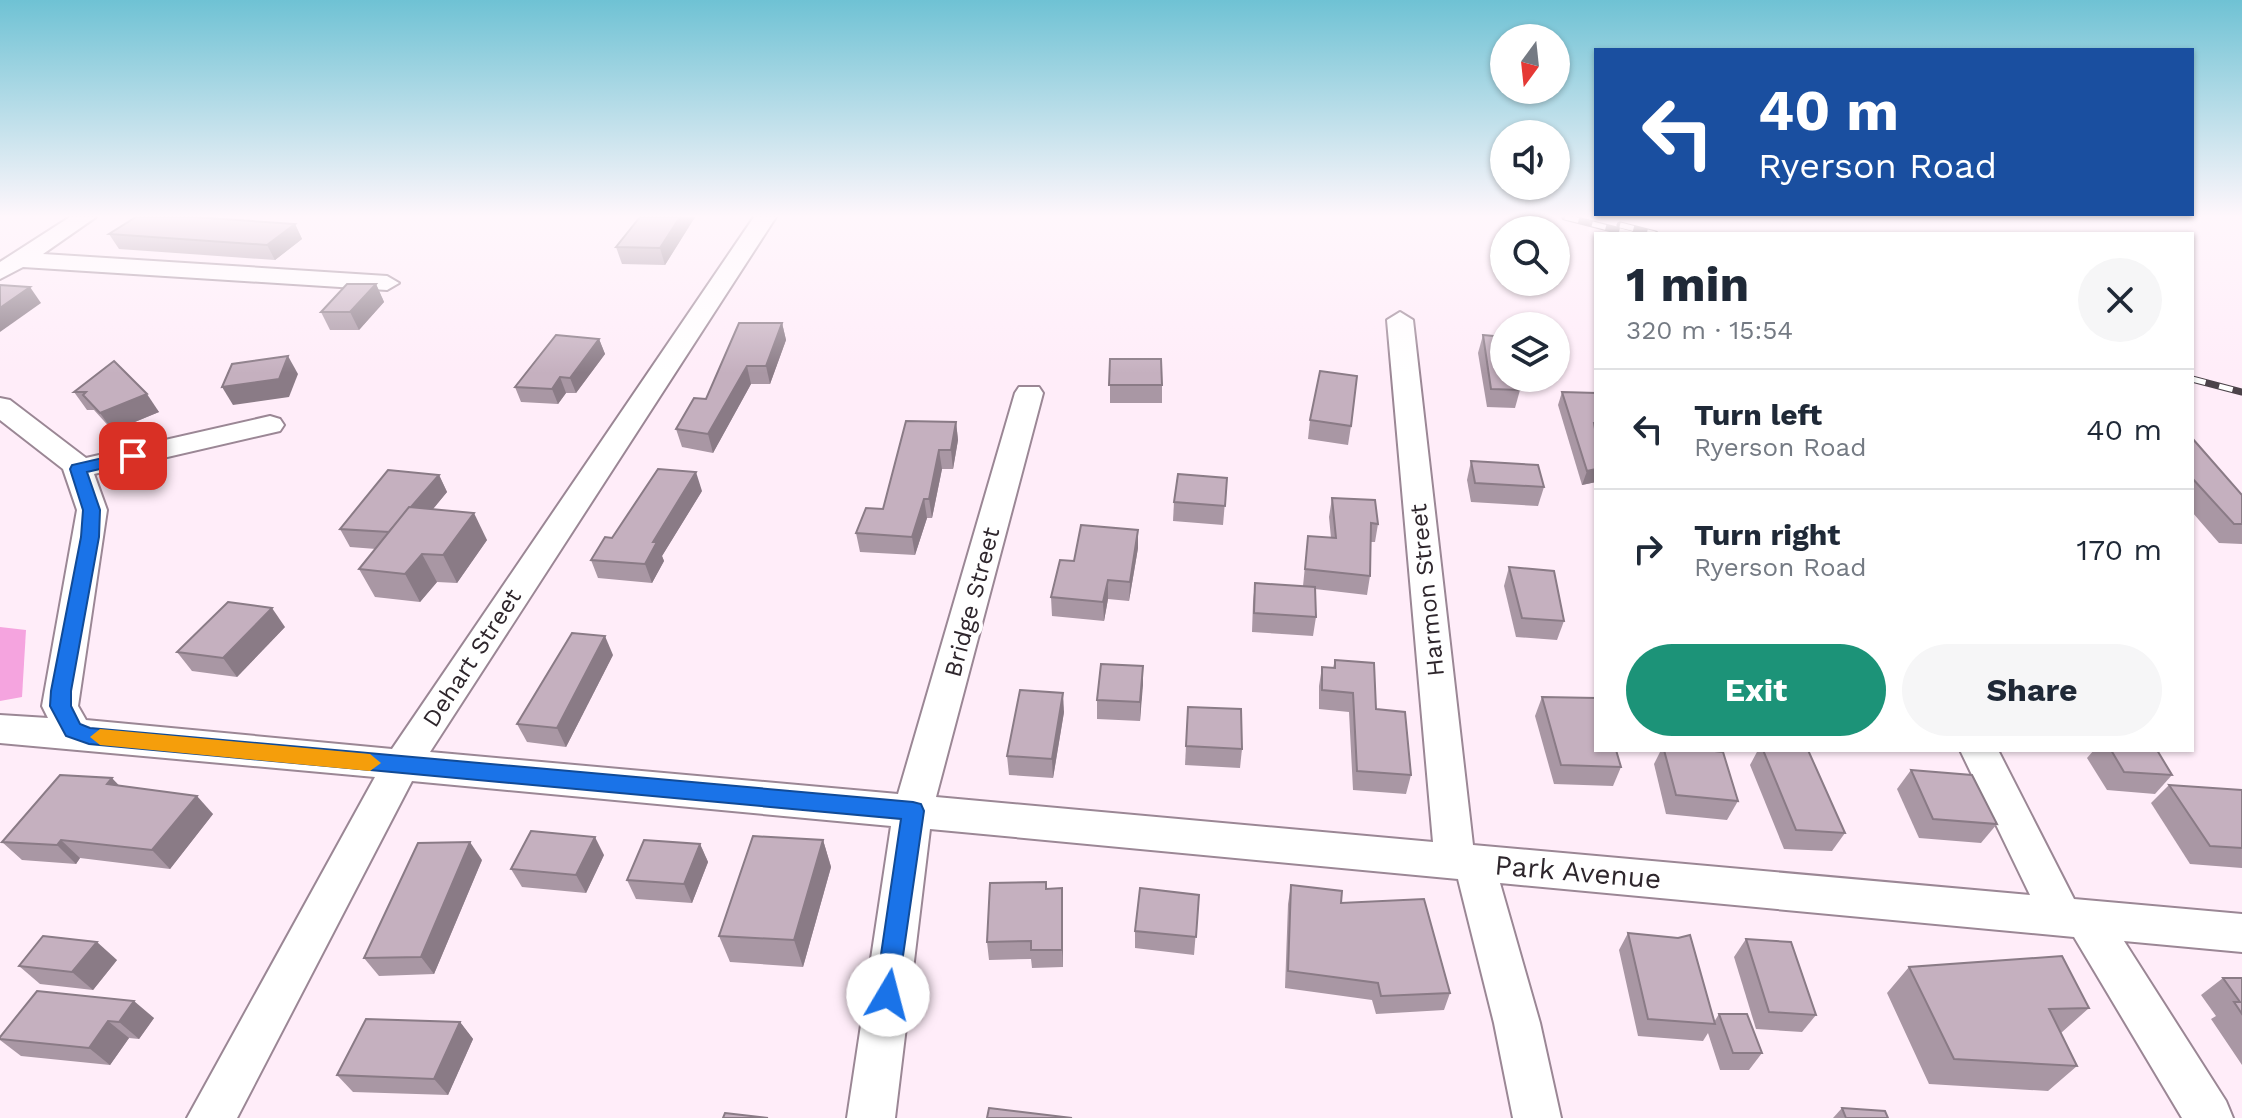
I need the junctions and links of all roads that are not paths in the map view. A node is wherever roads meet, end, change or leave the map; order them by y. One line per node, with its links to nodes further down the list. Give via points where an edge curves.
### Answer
1 (80, 269): 3 (street)
2 (730, 269): 12 (street, Dehart Street)
3 (387, 283)
4 (1400, 320): 14 (street, Harmon Street)
5 (1029, 393): 13 (street, Bridge Street)
6 (0, 406): 8 (street)
7 (270, 425): 8 (street)
8 (78, 469): 10 (street, via 92,510 90,537 60,706 73,730)
9 (0, 729): 10 (street, Park Avenue)
10 (85, 735): 12 (street, Park Avenue)
11 (1980, 752): 15 (street)
12 (401, 766): 13 (street, Park Avenue); 17 (street, Dehart Street)
13 (913, 811): 14 (street, Park Avenue); 18 (street, Bridge Street)
14 (1464, 862): 15 (street, Park Avenue); 19 (street, Harmon Street, via 1517,1023)
15 (2075, 920): 16 (street, Park Avenue); 20 (street)
16 (2242, 933)
17 (211, 1118)
18 (871, 1118)
19 (1537, 1118)
20 (2209, 1118)

